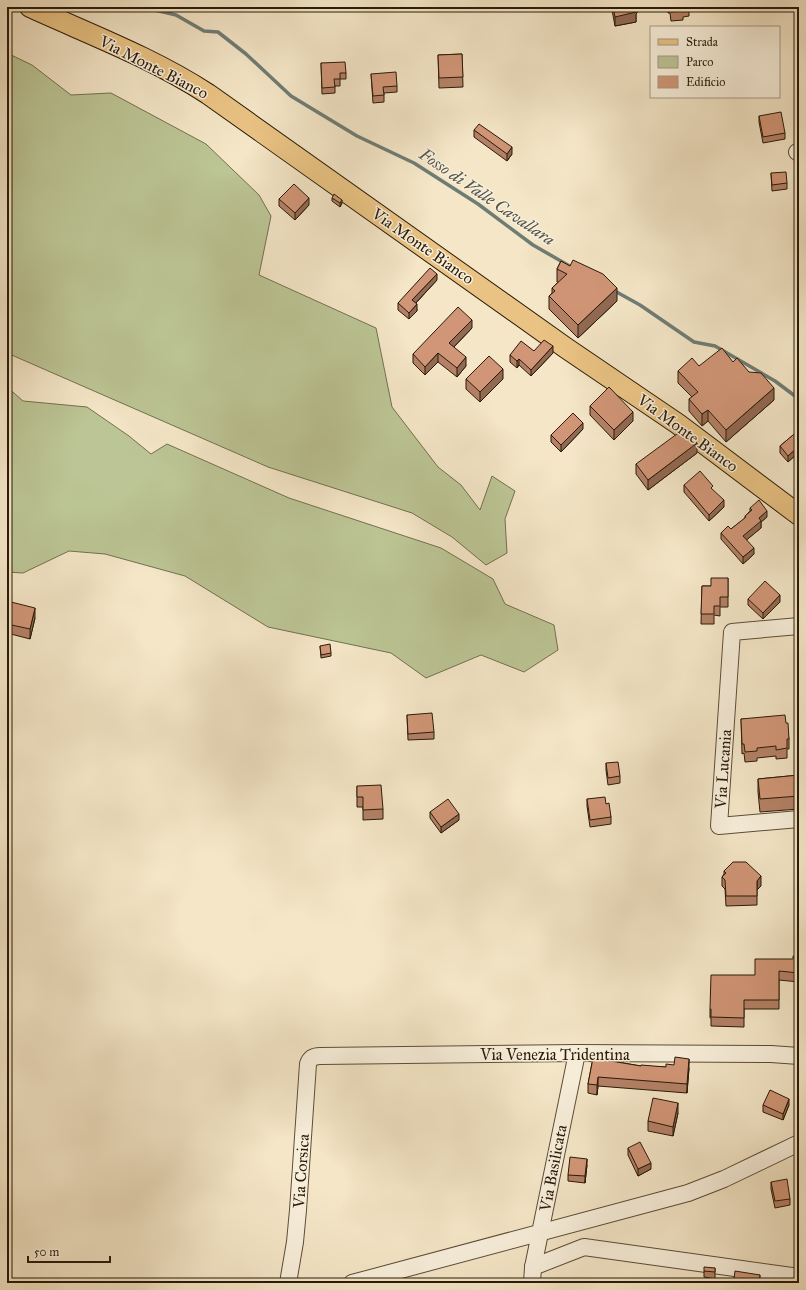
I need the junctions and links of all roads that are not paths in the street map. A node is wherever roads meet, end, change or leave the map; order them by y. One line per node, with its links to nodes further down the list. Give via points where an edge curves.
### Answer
1 (30, 7): 2 (main road, Via Monte Bianco, via 153,63 208,94 566,348 678,424)
2 (799, 515)
3 (799, 626): 4 (street, Via Lucania, via 732,632 719,826)
4 (799, 819)
5 (576, 1053): 6 (street, Via Venezia Tridentina); 7 (street, Via Venezia Tridentina); 9 (street, Via Basilicata)
6 (799, 1056)
7 (311, 1058): 12 (street, Via Corsica, via 308,1064 295,1242)
8 (799, 1143): 9 (street, via 699,1190)
9 (540, 1232): 10 (street, Via Basilicata); 13 (street)
10 (533, 1266): 11 (street, via 584,1248); 14 (street, Via Basilicata)
11 (799, 1277)
12 (288, 1283)
13 (352, 1283)
14 (532, 1283)

